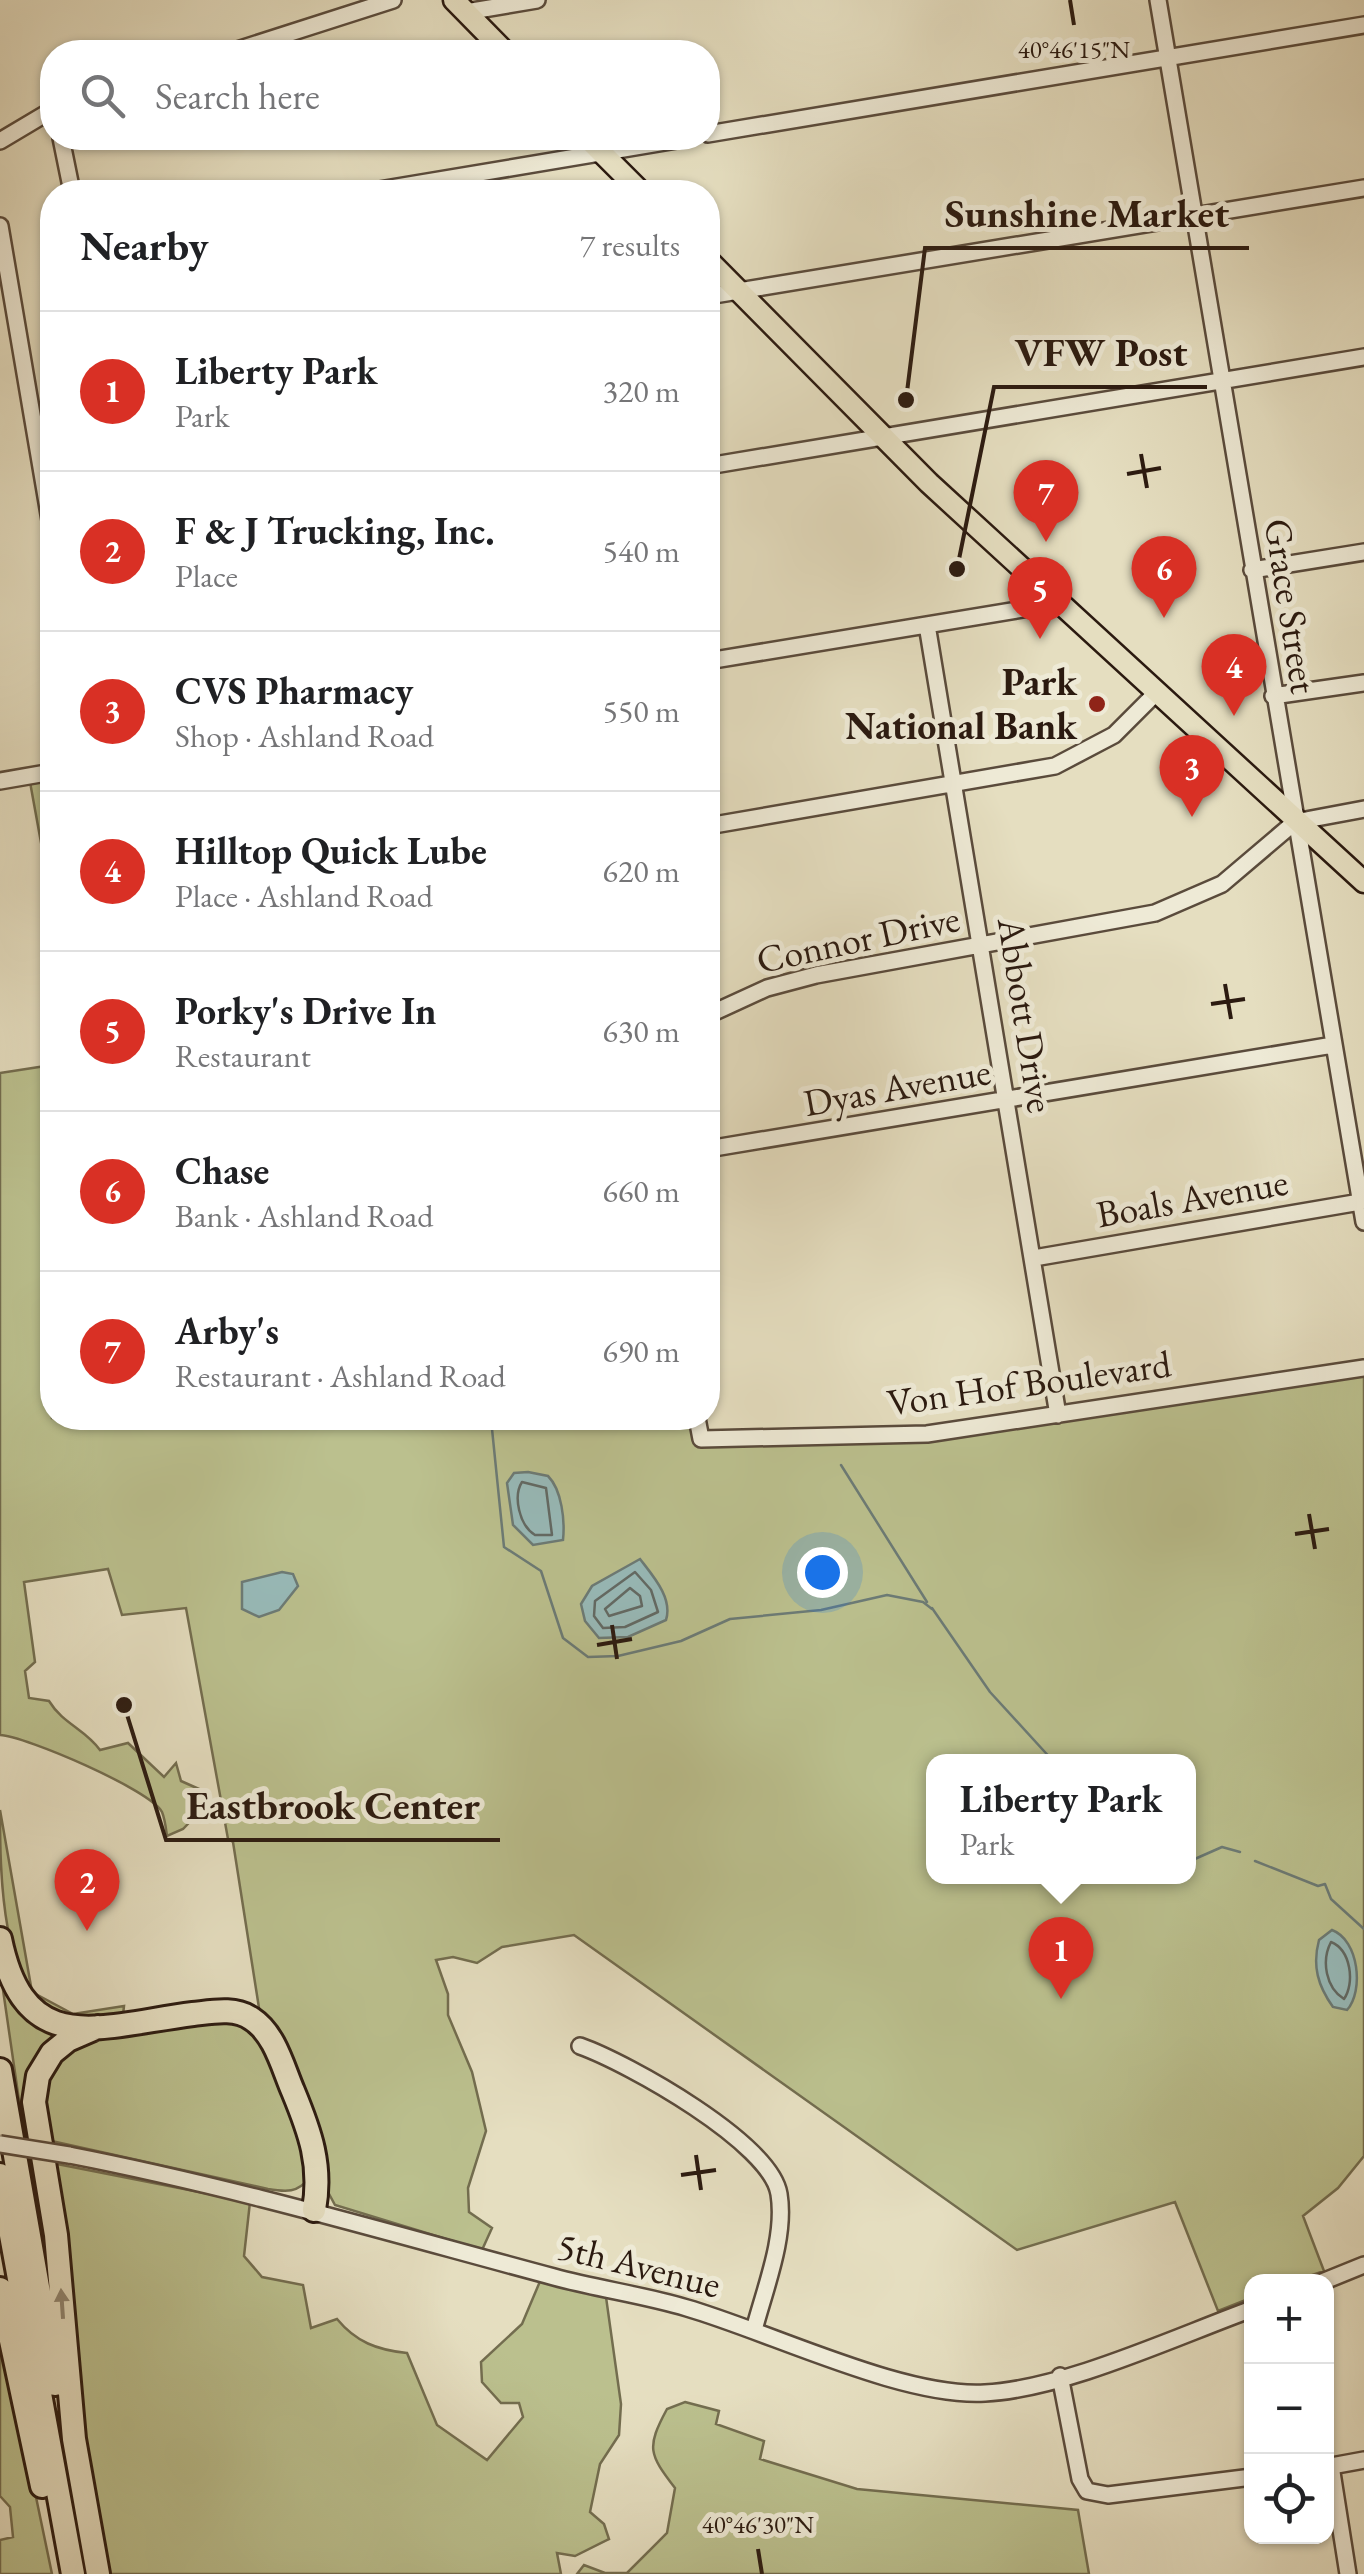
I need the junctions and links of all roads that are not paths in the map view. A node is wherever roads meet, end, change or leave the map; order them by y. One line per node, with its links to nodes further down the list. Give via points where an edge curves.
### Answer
1 (392, 0): 6 (street)
2 (537, 0): 4 (street)
3 (1158, 0): 8 (street, Grace Street)
4 (460, 6): 7 (main road)
5 (1364, 25): 8 (street)
6 (269, 40)
7 (493, 40)
8 (1168, 58): 10 (street); 19 (street, Grace Street)
9 (40, 117): 11 (street)
10 (720, 132)
11 (0, 142)
12 (63, 150): 15 (street)
13 (573, 150): 16 (street)
14 (599, 150): 17 (main road)
15 (70, 180)
16 (447, 180)
17 (629, 180)
18 (1364, 188): 19 (street)
19 (1194, 216): 22 (street); 25 (street, Grace Street)
20 (0, 226): 27 (street)
21 (720, 272): 22 (main road)
22 (737, 290): 23 (street); 26 (main road)
23 (720, 294)
24 (1364, 357): 25 (street)
25 (1221, 381): 26 (street); 30 (street, Grace Street)
26 (881, 436): 28 (street); 31 (main road)
27 (40, 461)
28 (720, 464)
29 (1364, 552): 30 (street)
30 (1252, 570): 36 (street, Grace Street)
31 (1059, 604): 32 (street); 35 (main road)
32 (928, 626): 33 (street); 39 (street, Abbott Drive)
33 (720, 660)
34 (1364, 682): 36 (street)
35 (1156, 693): 39 (street, via 1114,735 1071,760); 41 (main road)
36 (1273, 696): 41 (street, Grace Street)
37 (40, 774): 38 (street)
38 (0, 781)
39 (955, 786): 42 (street); 44 (street, Abbott Drive)
40 (1364, 809): 41 (street)
41 (1296, 822): 43 (main road); 44 (street, Connor Drive, via 1234,876 1185,903 1125,921); 46 (street, Grace Street)
42 (720, 824)
43 (1364, 882)
44 (981, 945): 45 (street, Connor Drive, via 787,982); 47 (street, Abbott Drive)
45 (720, 1010)
46 (1333, 1045): 47 (street, Dyas Avenue); 49 (street, Grace Street)
47 (1006, 1102): 48 (street, Dyas Avenue); 51 (street, Abbott Drive)
48 (720, 1147)
49 (1360, 1202): 50 (street, Grace Street); 51 (street, Boals Avenue)
50 (1364, 1222)
51 (1034, 1258): 53 (street, Abbott Drive)
52 (1364, 1368): 53 (street, Von Hof Boulevard)
53 (1058, 1415): 54 (street, Von Hof Boulevard, via 914,1435 701,1439)
54 (700, 1430)
55 (0, 1939): 56 (highway, via 12,1986 34,2012 60,2025)
56 (98, 2027): 61 (highway, via 213,2012 254,2020 274,2046 314,2146); 75 (highway, one-way to 56, via 74,2439 56,2235 34,2102 38,2076 52,2054)
57 (580, 2046): 66 (street, via 717,2124 751,2147 772,2173 778,2227)
58 (0, 2070): 74 (highway)
59 (0, 2144): 61 (street, 5th Avenue, bridge)
60 (0, 2175): 73 (highway)
61 (314, 2210): 66 (street, 5th Avenue)
62 (1364, 2265): 63 (street)
63 (1334, 2277)
64 (0, 2288): 72 (highway)
65 (1244, 2311): 67 (street, 5th Avenue)
66 (754, 2330): 67 (street, 5th Avenue, via 890,2377 956,2392 999,2392)
67 (1060, 2376): 70 (street, via 1084,2487 1100,2496)
68 (1364, 2460): 69 (street)
69 (1334, 2466)
70 (1244, 2479)
71 (1334, 2495): 76 (street)
72 (61, 2574)
73 (73, 2574)
74 (90, 2574)
75 (98, 2574)
76 (1348, 2574)

